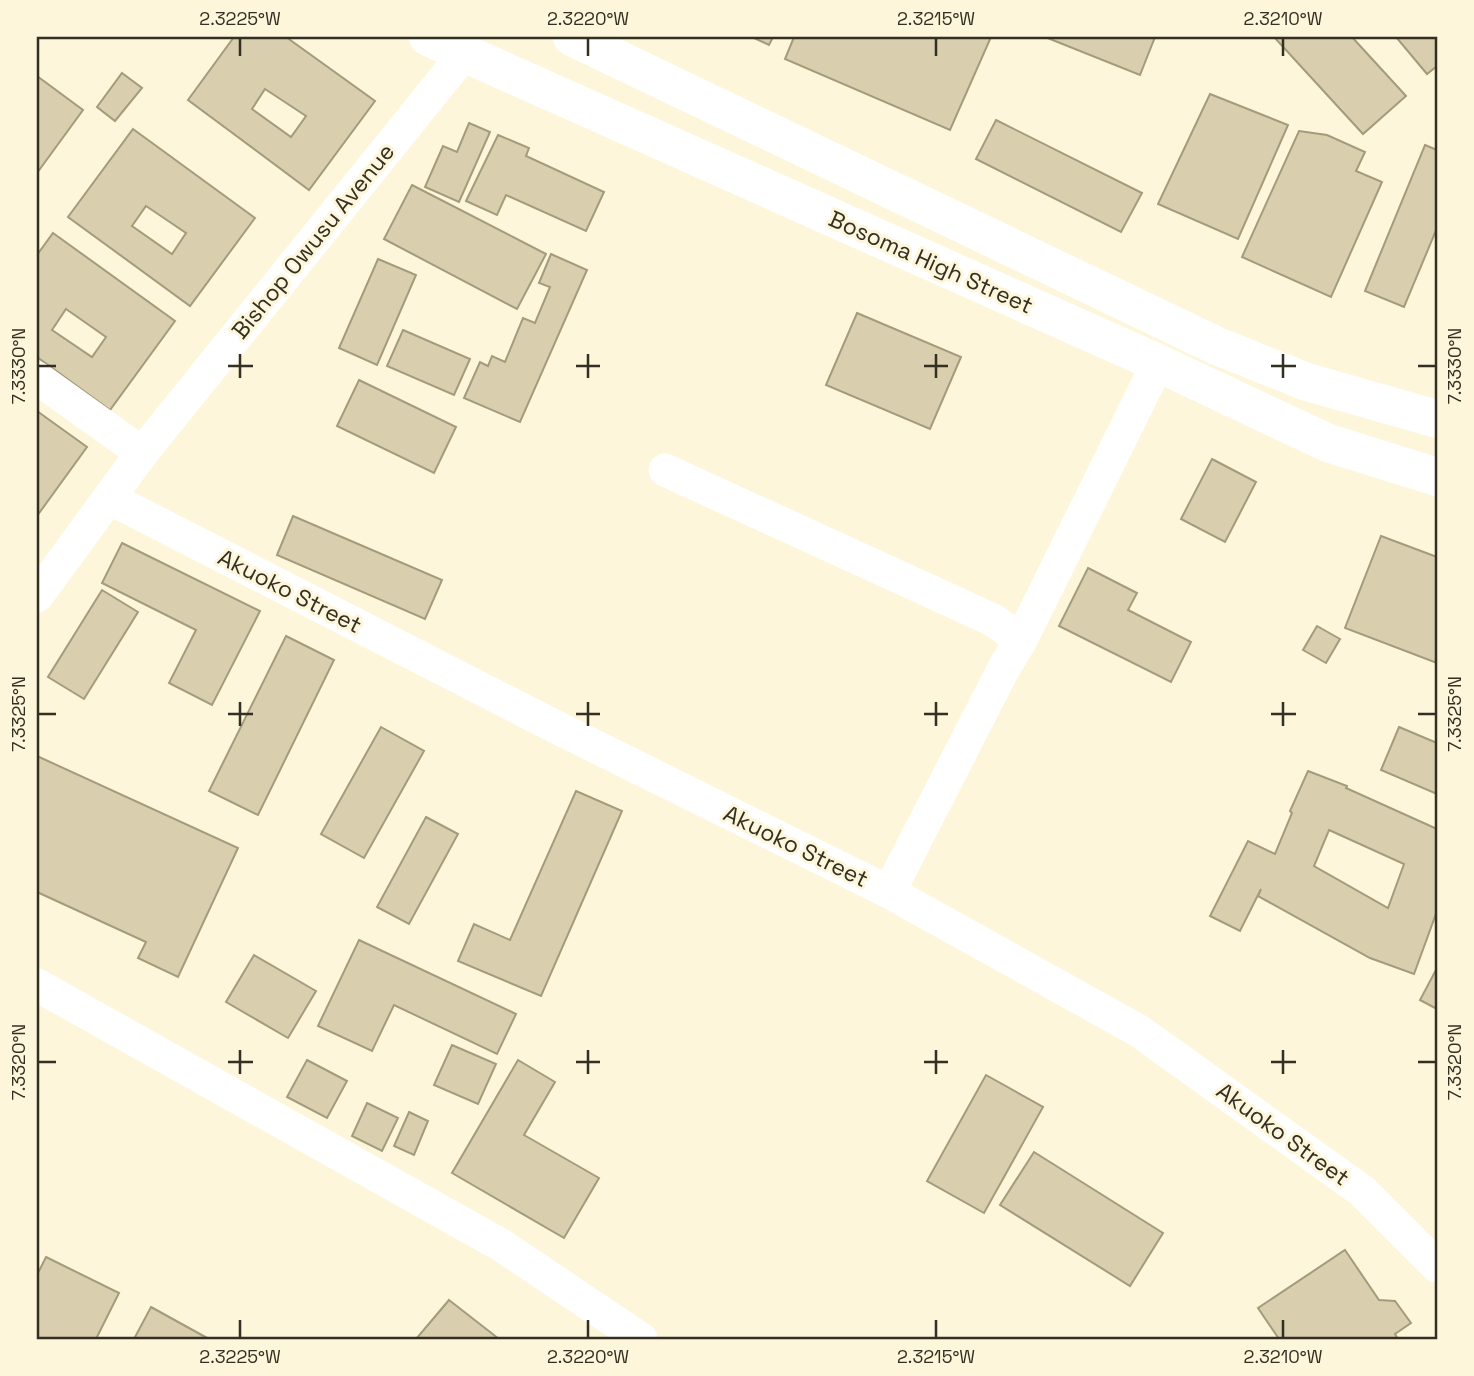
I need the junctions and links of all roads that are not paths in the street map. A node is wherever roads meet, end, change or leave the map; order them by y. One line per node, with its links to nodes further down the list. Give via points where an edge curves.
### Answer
1 (428, 37): 3 (street, Bosoma High Street)
2 (572, 37): 6 (street, Bosoma High Street, via 1217,346 1307,382)
3 (464, 54): 4 (street, Bosoma High Street); 7 (street, Bishop Owusu Avenue)
4 (1158, 363): 9 (street, Bosoma High Street, via 1328,443); 12 (street)
5 (37, 377): 7 (street)
6 (1437, 419)
7 (142, 453): 10 (street, Bishop Owusu Avenue)
8 (665, 470): 12 (street, via 993,620)
9 (1437, 477)
10 (109, 498): 11 (street, Bishop Owusu Avenue); 13 (street, Akuoko Street)
11 (37, 596)
12 (1021, 640): 13 (street)
13 (889, 892): 15 (street, Akuoko Street, via 1139,1031 1362,1191)
14 (37, 985): 16 (street, via 501,1245)
15 (1437, 1266)
16 (641, 1339)

